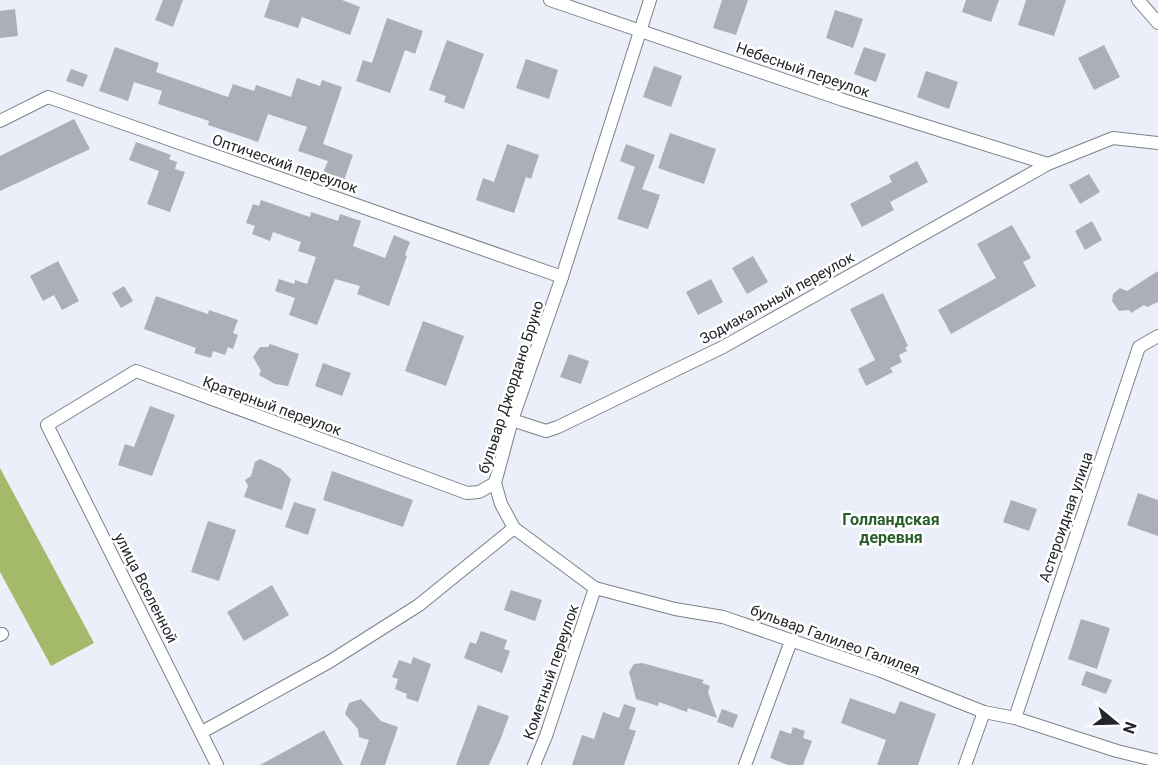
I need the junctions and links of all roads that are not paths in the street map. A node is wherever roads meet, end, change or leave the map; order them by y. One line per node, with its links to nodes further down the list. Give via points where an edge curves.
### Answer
1 (550, 0): 5 (street, Небесный переулок)
2 (650, 0): 5 (street, бульвар Джордано Бруно)
3 (1138, 0): 4 (street)
4 (1158, 23)
5 (639, 29): 8 (street, Небесный переулок, via 843,100); 9 (street, бульвар Джордано Бруно)
6 (0, 122): 9 (street, Оптический переулок, via 48,97)
7 (1158, 143): 8 (street, Зодиакальный переулок, via 1113,138)
8 (1048, 164): 11 (street, Зодиакальный переулок, via 723,347 558,427 546,431)
9 (562, 277): 11 (street, бульвар Джордано Бруно)
10 (1158, 336): 18 (street, Астероидная улица, via 1139,347)
11 (512, 420): 13 (street, бульвар Джордано Бруно)
12 (47, 425): 13 (street, Кратерный переулок, via 136,371 467,493 479,492); 19 (street, улица Вселенной)
13 (495, 483): 14 (street, бульвар Джордано Бруно)
14 (514, 528): 15 (street, бульвар Галилео Галилея); 19 (street, via 419,605 329,662)
15 (595, 588): 16 (street, бульвар Галилео Галилея, via 723,617); 22 (street, Кометный переулок)
16 (791, 641): 17 (street, бульвар Галилео Галилея); 23 (street)
17 (984, 712): 18 (street, бульвар Галилео Галилея); 24 (street)
18 (1015, 718): 20 (street, бульвар Галилео Галилея)
19 (202, 732): 21 (street, улица Вселенной)
20 (1158, 761)
21 (217, 765)
22 (534, 765)
23 (745, 765)
24 (964, 765)

